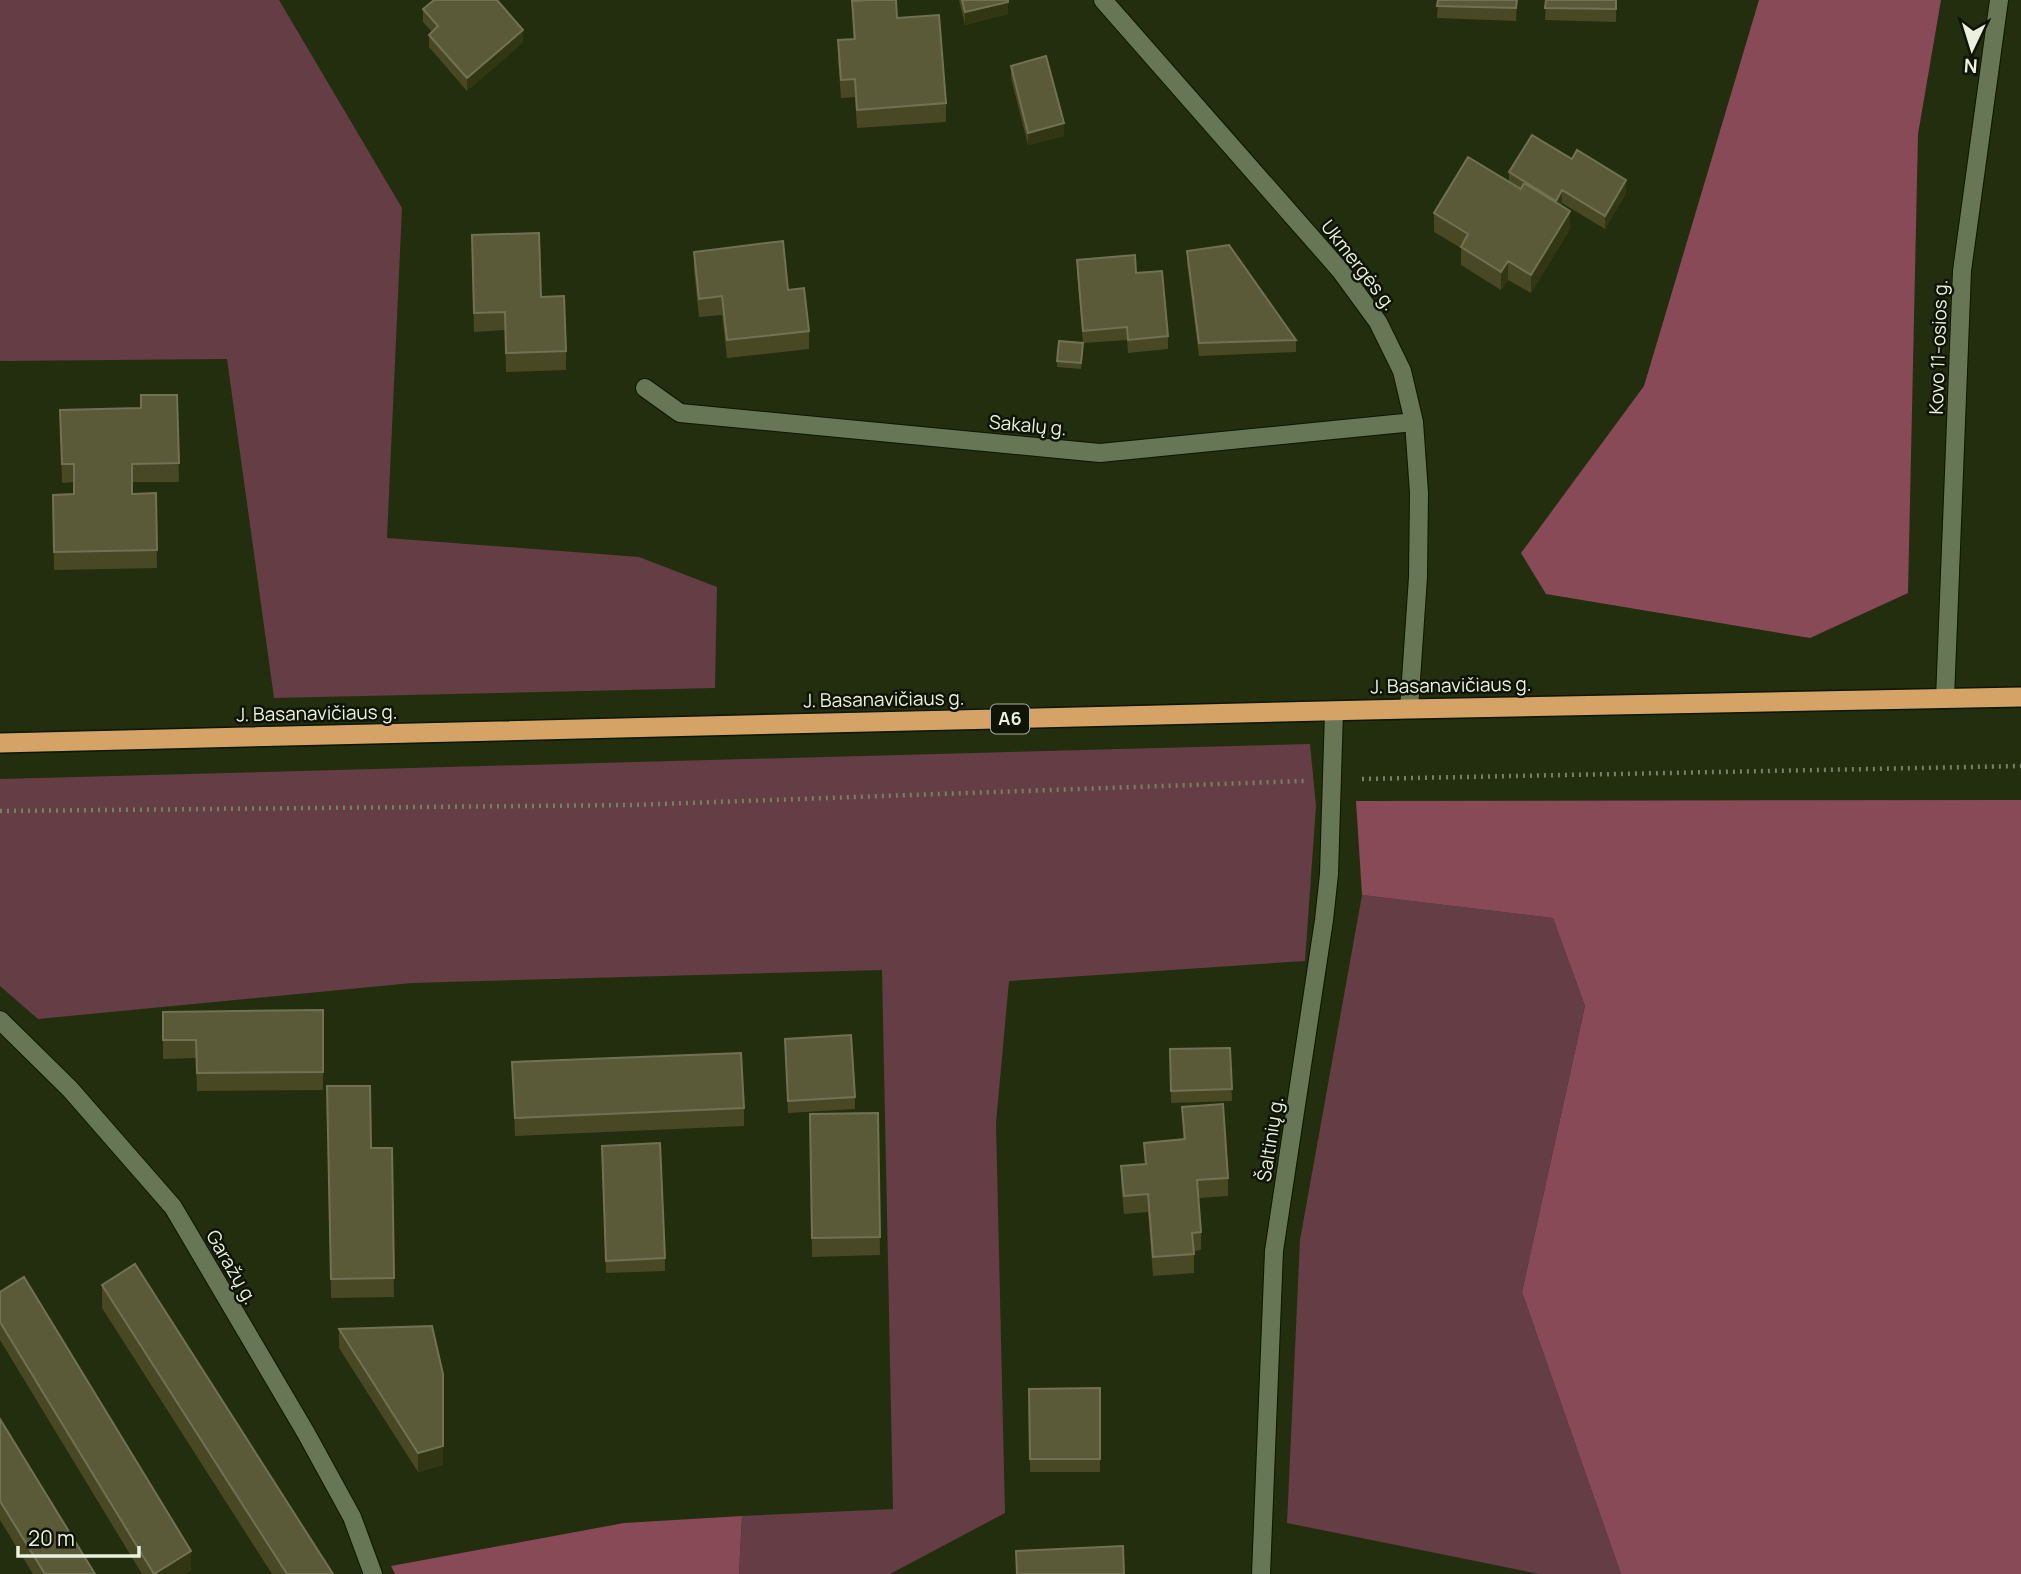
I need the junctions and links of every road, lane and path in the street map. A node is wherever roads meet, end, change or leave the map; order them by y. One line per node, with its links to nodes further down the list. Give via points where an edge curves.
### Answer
1 (1103, 0): 4 (street, Ukmergės g., via 1363,301 1402,371)
2 (1999, 0): 6 (street, Kovo 11-osios g., via 1962,271)
3 (645, 388): 4 (street, Sakalų g., via 680,413 1100,453)
4 (1414, 422): 7 (street, Ukmergės g., via 1418,577)
5 (2021, 697): 6 (highway, J. Basanavičiaus g. / A6)
6 (1945, 699): 7 (highway, J. Basanavičiaus g. / A6)
7 (1409, 709): 8 (highway, J. Basanavičiaus g. / A6)
8 (1334, 711): 9 (highway, J. Basanavičiaus g. / A6); 11 (street, Šaltinių g.)
9 (0, 743)
10 (2021, 766): 11 (path)
11 (1333, 780): 12 (path, via 631,805); 15 (street, Šaltinių g., via 1324,920 1274,1251)
12 (0, 811)
13 (0, 1020): 14 (street, Garažų g., via 69,1088 173,1207 352,1517)
14 (373, 1574)
15 (1261, 1574)

